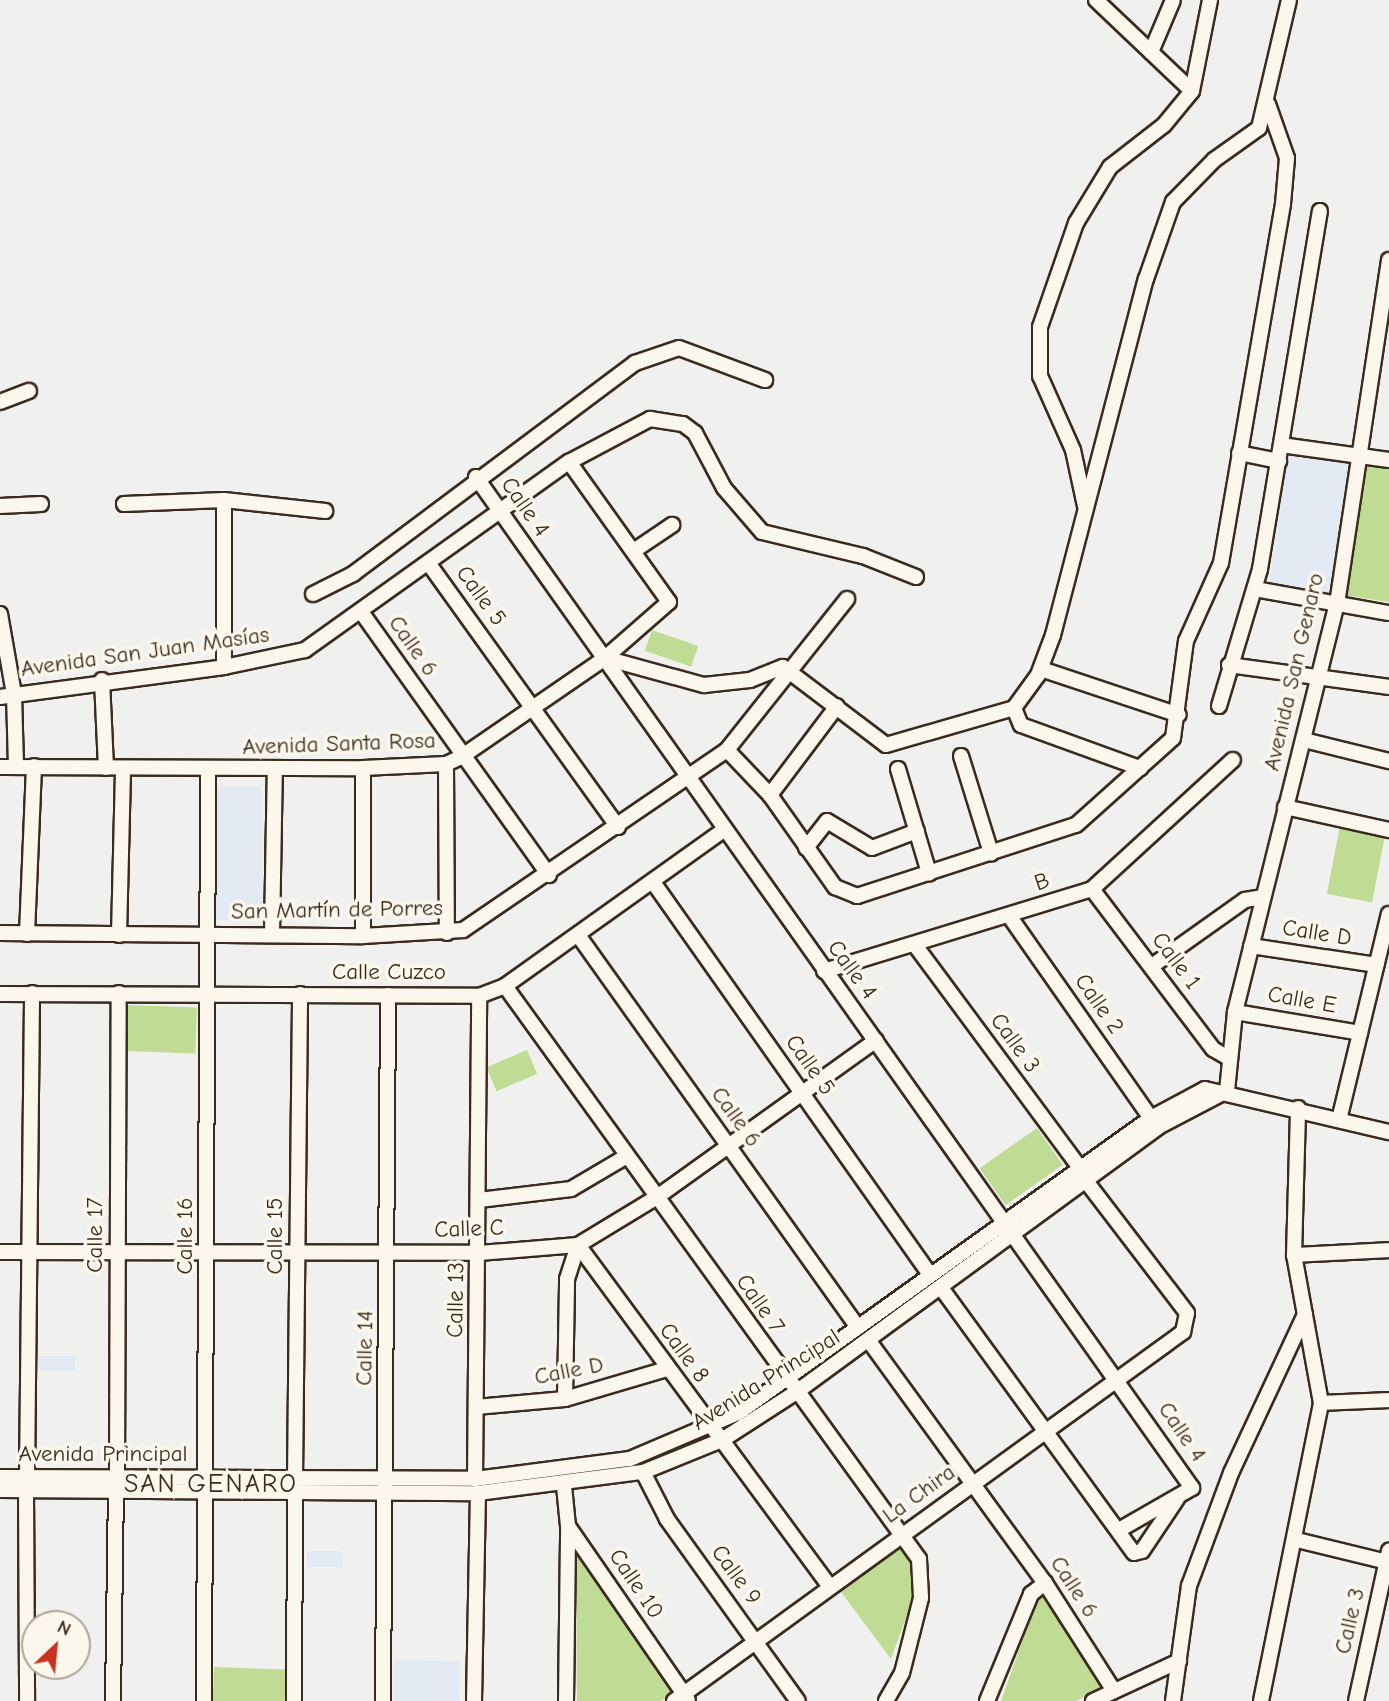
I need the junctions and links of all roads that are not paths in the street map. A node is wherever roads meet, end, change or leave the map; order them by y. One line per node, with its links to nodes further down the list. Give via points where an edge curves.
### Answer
1 (1097, 0): 5 (street)
2 (1174, 0): 5 (street)
3 (1210, 0): 6 (street)
4 (1289, 0): 7 (street)
5 (1151, 52): 6 (street)
6 (1192, 91): 26 (street, via 1164,125 1110,167 1076,223 1040,327 1040,376 1073,450)
7 (1268, 104): 14 (street, via 1283,133 1287,181); 26 (street, via 1259,128 1214,160 1173,202 1146,279)
8 (1320, 211): 13 (street)
9 (1389, 260): 15 (street, Avenida San Genaro)
10 (765, 380): 19 (street, via 679,348 662,351 585,395)
11 (29, 391): 12 (street)
12 (0, 402)
13 (1281, 445): 15 (street); 17 (street)
14 (1239, 453): 17 (street); 51 (street, via 1216,584 1185,641)
15 (1358, 455): 16 (street); 34 (street, Avenida San Genaro)
16 (1389, 460)
17 (1279, 461): 31 (street)
18 (569, 462): 25 (street, Avenida San Juan Masías); 28 (street); 30 (street, Avenida San Juan Masías, via 635,423 683,424 695,433 723,488 762,532)
19 (476, 477): 25 (street, Calle 4); 32 (street, via 353,574)
20 (224, 500): 22 (street); 24 (street); 40 (street)
21 (41, 504): 23 (street)
22 (124, 504)
23 (0, 506)
24 (325, 511)
25 (499, 513): 29 (street, Avenida San Juan Masías); 38 (street, Calle 4)
26 (1086, 515): 42 (street)
27 (672, 525): 28 (street)
28 (635, 550): 38 (street, Avenida Santa Rosa, via 669,602)
29 (429, 564): 35 (street, Avenida San Juan Masías); 49 (street, Calle 5)
30 (916, 577)
31 (1255, 589): 34 (street); 39 (street)
32 (313, 594)
33 (847, 599): 41 (street, San Martín de Porres)
34 (1337, 604): 36 (street); 43 (street, Avenida San Genaro)
35 (362, 613): 40 (street, Avenida San Juan Masías, via 306,650); 55 (street, Calle 6)
36 (1389, 613)
37 (0, 614): 46 (street)
38 (605, 659): 41 (street, via 704,685 727,685); 49 (street, Avenida Santa Rosa); 69 (street, Calle 4)
39 (1229, 665): 43 (street); 48 (street)
40 (224, 667): 44 (street, Avenida San Juan Masías)
41 (787, 668): 47 (street); 53 (street, San Martín de Porres)
42 (1041, 669): 50 (street); 51 (street)
43 (1320, 677): 45 (street); 52 (street, Avenida San Genaro)
44 (102, 680): 46 (street, Avenida San Juan Masías); 62 (street)
45 (1389, 687)
46 (7, 696): 61 (street)
47 (837, 706): 50 (street, via 878,740 896,746); 70 (street)
48 (1219, 706)
49 (534, 708): 55 (street, Avenida Santa Rosa); 72 (street, Calle 5)
50 (1014, 708): 65 (street, via 1021,725)
51 (1179, 715): 65 (street, via 1173,738)
52 (1304, 740): 57 (street); 71 (street, Avenida San Genaro)
53 (727, 750): 69 (street, San Martín de Porres); 70 (street)
54 (961, 756): 77 (street)
55 (461, 757): 58 (street, Avenida Santa Rosa); 79 (street, Calle 6)
56 (1233, 760): 81 (street, B)
57 (1389, 761)
58 (446, 764): 64 (street, Avenida Santa Rosa); 87 (street)
59 (34, 766): 61 (street, Avenida Santa Rosa); 62 (street, Avenida Santa Rosa); 88 (street)
60 (0, 767): 61 (street, Avenida Santa Rosa)
61 (16, 767)
62 (106, 768): 67 (street, Avenida Santa Rosa)
63 (275, 768): 64 (street, Avenida Santa Rosa); 68 (street, Avenida Santa Rosa); 86 (street)
64 (363, 768): 92 (street)
65 (1140, 768): 77 (street, via 1076,825)
66 (898, 769): 75 (street)
67 (123, 770): 68 (street, Avenida Santa Rosa); 91 (street)
68 (208, 771): 89 (street, Calle 16)
69 (688, 777): 72 (street, San Martín de Porres); 73 (street, Calle 4)
70 (770, 795): 76 (street)
71 (1285, 807): 74 (street); 82 (street, Avenida San Genaro)
72 (618, 827): 79 (street, San Martín de Porres)
73 (725, 829): 80 (street, Calle Cuzco); 97 (street, Calle 4)
74 (1389, 830)
75 (917, 831): 76 (street, via 872,848 827,821); 78 (street)
76 (806, 848): 78 (street, via 845,895)
77 (991, 853): 78 (street)
78 (929, 873)
79 (549, 875): 87 (street, San Martín de Porres, via 479,924)
80 (653, 882): 90 (street, Calle Cuzco); 111 (street, Calle 5)
81 (1093, 889): 84 (street, B); 96 (street, Calle 1)
82 (1262, 897): 94 (street, Avenida San Genaro); 96 (street, via 1245,900)
83 (1389, 915): 95 (street)
84 (1010, 917): 93 (street, B); 113 (street, Calle 2)
85 (0, 933): 88 (street, San Martín de Porres)
86 (272, 933): 89 (street, San Martín de Porres); 92 (street, San Martín de Porres)
87 (447, 933): 92 (street, San Martín de Porres)
88 (27, 934): 91 (street, San Martín de Porres)
89 (210, 934): 91 (street, San Martín de Porres); 102 (street, Calle 16)
90 (578, 934): 98 (street, Calle Cuzco); 116 (street, Calle 6)
91 (119, 936)
92 (363, 936)
93 (915, 945): 97 (street, B); 118 (street, Calle 3)
94 (1251, 946): 95 (street, Calle D); 106 (street, Avenida San Genaro)
95 (1377, 965): 107 (street)
96 (1152, 966): 109 (street, Calle 1, via 1213,1049)
97 (824, 971): 108 (street, Calle 4)
98 (505, 986): 105 (street, Calle Cuzco); 117 (street, Calle 7)
99 (32, 993): 100 (street, Calle Cuzco); 101 (street, Calle Cuzco); 126 (street)
100 (119, 993): 102 (street, Calle Cuzco); 127 (street, Calle 17)
101 (0, 994)
102 (209, 994): 103 (street, Calle Cuzco); 128 (street, Calle 16)
103 (300, 994): 104 (street, Calle Cuzco); 130 (street, Calle 15)
104 (388, 995): 105 (street, Calle Cuzco); 131 (street, Calle 14)
105 (479, 996): 120 (street, Calle 13)
106 (1236, 1012): 107 (street, Calle E); 109 (street, Avenida San Genaro)
107 (1360, 1033): 114 (street)
108 (876, 1040): 111 (street, Calle C); 121 (street, Calle 4)
109 (1227, 1057): 110 (street, Avenida San Genaro)
110 (1227, 1091): 112 (street, Avenida Principal); 113 (street, Avenida Principal, via 1205,1089); 118 (street, Avenida Principal, via 1158,1127)
111 (802, 1094): 116 (street, Calle C); 133 (street, Calle 5)
112 (1298, 1108): 114 (street, Avenida Principal); 132 (street)
113 (1151, 1118): 118 (street, Avenida Principal)
114 (1339, 1120): 115 (street, Avenida Principal)
115 (1389, 1132)
116 (728, 1145): 119 (street, Calle C); 137 (street, Calle 6)
117 (627, 1156): 119 (street, Calle 7); 120 (street, via 571,1189)
118 (1083, 1175): 121 (street, Avenida Principal); 122 (street, Avenida Principal); 136 (street, Calle 3)
119 (657, 1197): 123 (street, Calle C); 140 (street, Calle 7)
120 (479, 1200): 129 (street, Calle 13)
121 (1005, 1221): 122 (street, Calle 4); 133 (street, Avenida Principal)
122 (1015, 1234): 134 (street, Avenida Principal); 141 (street, Calle 4)
123 (578, 1245): 129 (street, Calle C); 139 (street, Calle 8); 143 (street, via 566,1279)
124 (1389, 1250): 132 (street)
125 (0, 1252): 126 (street, Calle C)
126 (29, 1252): 127 (street, Calle C); 155 (street)
127 (117, 1253): 128 (street, Calle C); 152 (street, Calle 17)
128 (208, 1253): 130 (street, Calle C); 153 (street, Calle 16)
129 (479, 1253): 131 (street, Calle C); 146 (street, Calle 13)
130 (298, 1254): 131 (street, Calle C); 154 (street, Calle 15)
131 (389, 1254): 157 (street, Calle 14)
132 (1294, 1255): 135 (street)
133 (930, 1274): 137 (street, Avenida Principal)
134 (942, 1289): 138 (street, Avenida Principal); 148 (street)
135 (1304, 1314): 145 (street); 173 (street, via 1231,1473 1189,1586)
136 (1189, 1323): 141 (street, La Chira)
137 (858, 1326): 140 (street, Avenida Principal)
138 (869, 1341): 142 (street, Avenida Principal); 156 (street, Calle 6)
139 (667, 1369): 143 (street, Calle D); 147 (street, Calle 8)
140 (785, 1380): 142 (street, Calle 7); 147 (street, Avenida Principal)
141 (1119, 1380): 148 (street, La Chira); 164 (street, Calle 4, via 1192,1488)
142 (795, 1393): 149 (street, Avenida Principal); 167 (street, Calle 7)
143 (565, 1399): 146 (street, Calle D)
144 (1389, 1401): 145 (street)
145 (1321, 1403): 168 (street)
146 (476, 1407): 158 (street, Calle 13)
147 (711, 1428): 149 (street, Calle 8); 158 (street, Avenida Principal, via 630,1459)
148 (1046, 1430): 156 (street, La Chira); 166 (street)
149 (722, 1440): 150 (street, Avenida Principal); 171 (street, Calle 8)
150 (643, 1472): 159 (street, Avenida Principal); 172 (street, Calle 9, via 667,1519)
151 (0, 1477): 155 (street, Avenida Principal)
152 (117, 1477): 153 (street, Avenida Principal); 155 (street, Avenida Principal)
153 (207, 1478): 154 (street, Avenida Principal); 162 (street, Calle 16)
154 (295, 1478): 157 (street, Avenida Principal)
155 (27, 1483): 160 (street, Avenida Principal); 161 (street, Avenida Principal); 176 (street)
156 (972, 1483): 167 (street, La Chira); 170 (street, Calle 6)
157 (386, 1486): 158 (street, Avenida Principal); 163 (street, Avenida Principal); 180 (street, Calle 14)
158 (476, 1486): 159 (street, Avenida Principal); 181 (street, Calle 13)
159 (564, 1486): 165 (street, Calle 10)
160 (0, 1490)
161 (116, 1493): 162 (street, Avenida Principal); 177 (street)
162 (206, 1493): 163 (street, Avenida Principal); 178 (street, Calle 16)
163 (295, 1494): 179 (street)
164 (1178, 1496): 166 (street); 166 (street, via 1142,1551 1132,1550)
165 (568, 1526): 175 (street, Calle 10); 182 (street)
166 (1119, 1530)
167 (900, 1535): 171 (street, La Chira); 184 (street, Calle 7, via 924,1578 902,1673)
168 (1297, 1541): 169 (street); 188 (street)
169 (1388, 1556): 189 (street, Calle 3)
170 (1045, 1583): 174 (street, Calle 6); 185 (street, via 1031,1594)
171 (830, 1587): 172 (street, La Chira)
172 (756, 1641): 175 (street, La Chira); 183 (street, Calle 9)
173 (1179, 1661): 174 (street); 187 (street)
174 (1114, 1691): 186 (street)
175 (682, 1699)
176 (27, 1701)
177 (113, 1701)
178 (204, 1701)
179 (294, 1701)
180 (383, 1701)
181 (474, 1701)
182 (566, 1701)
183 (798, 1701)
184 (887, 1701)
185 (987, 1701)
186 (1093, 1701)
187 (1173, 1701)
188 (1261, 1701)
189 (1356, 1701)

